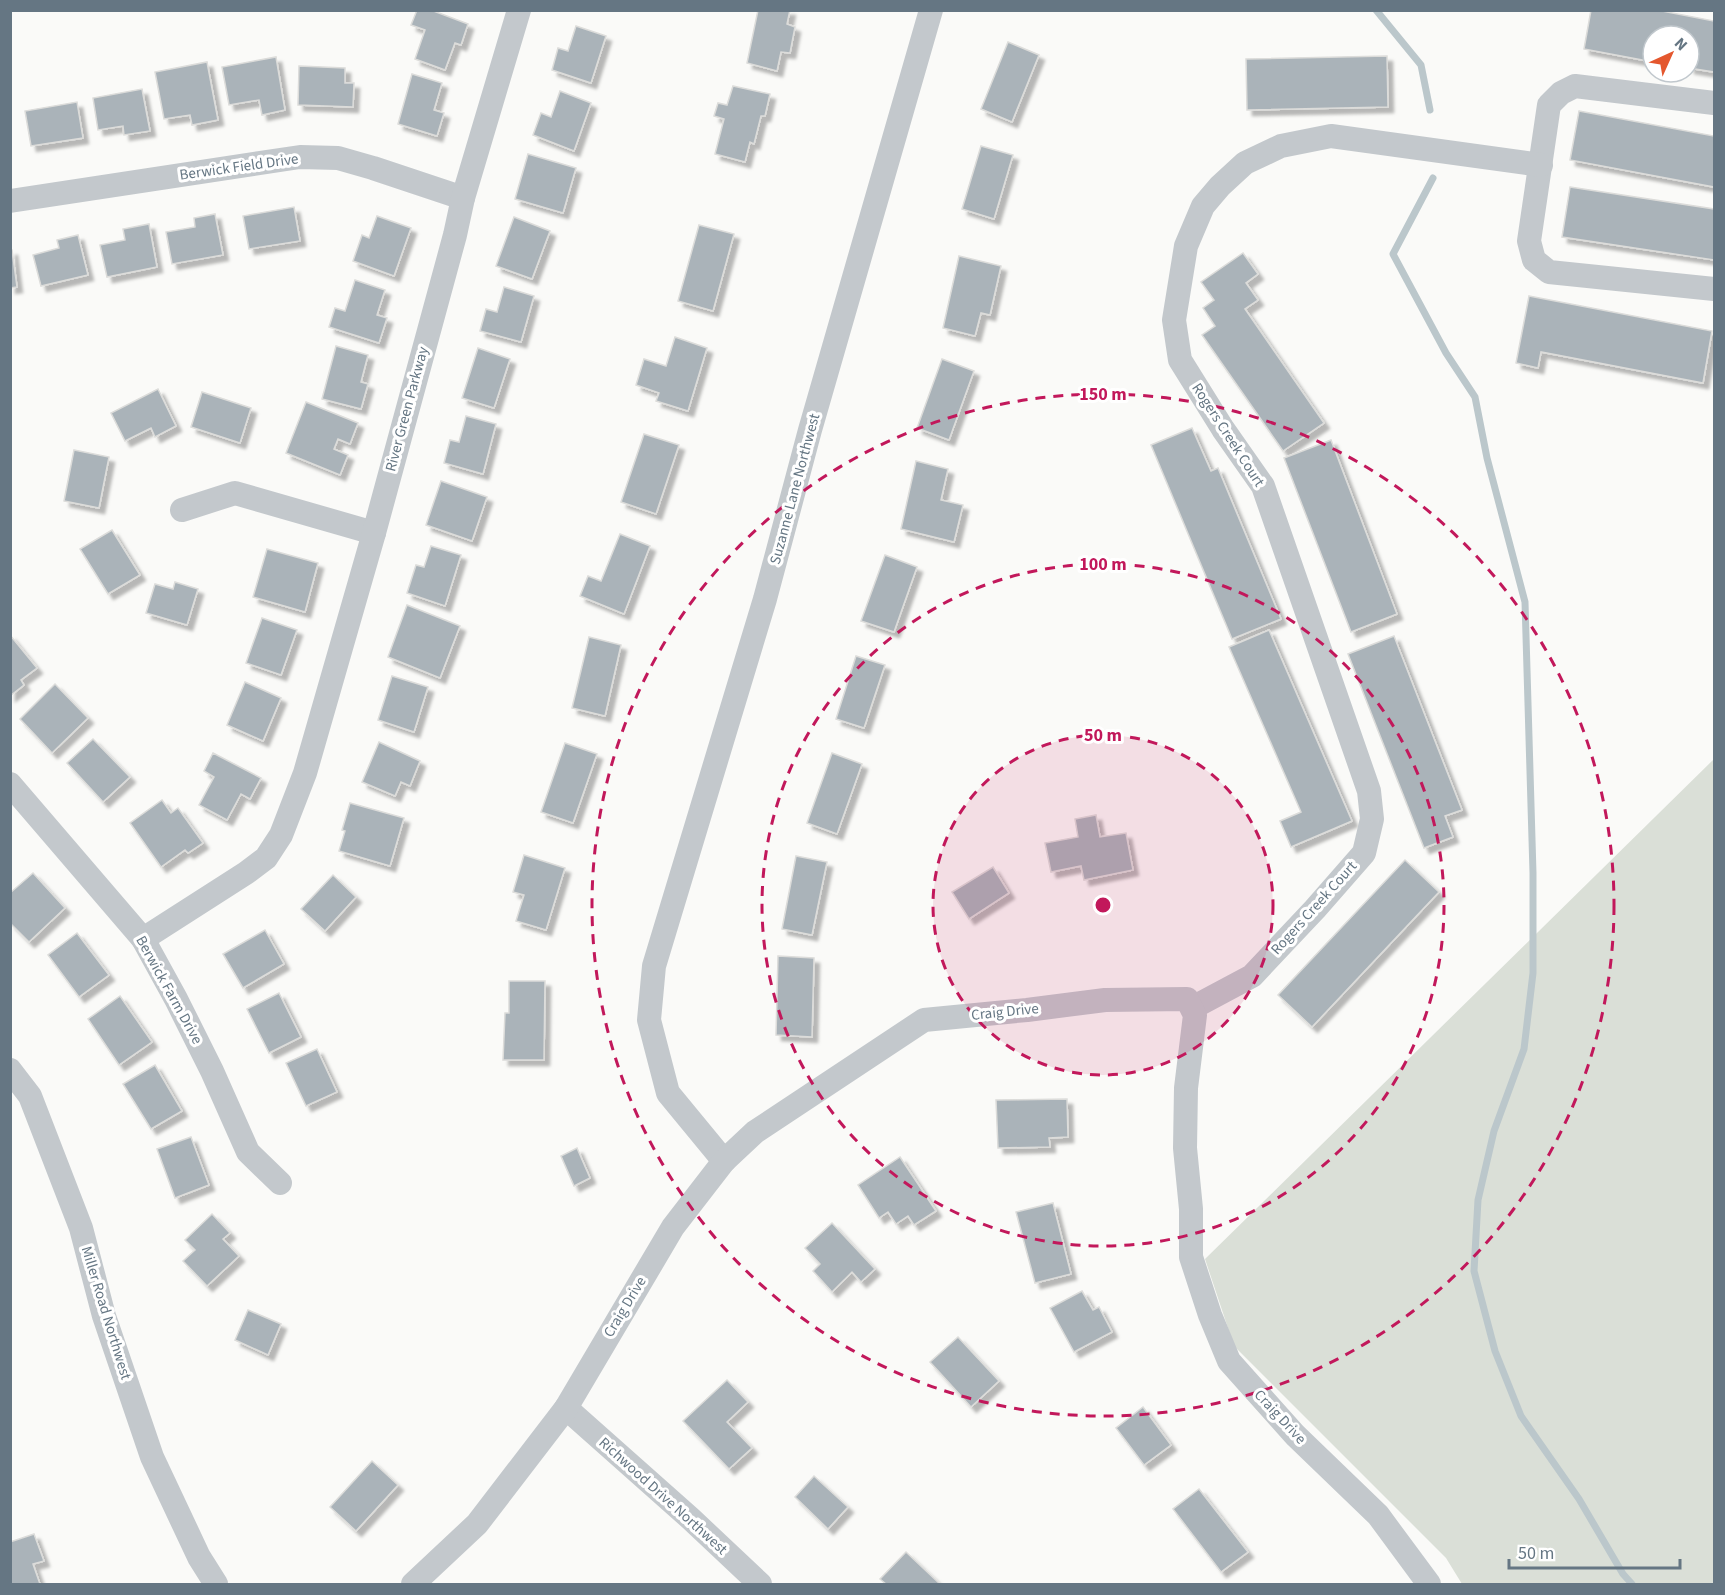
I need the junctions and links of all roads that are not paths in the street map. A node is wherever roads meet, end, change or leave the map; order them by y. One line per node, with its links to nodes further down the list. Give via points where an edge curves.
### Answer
1 (519, 10): 5 (street, River Green Parkway)
2 (931, 10): 14 (street, Suzanne Lane Northwest, via 765,599 654,966 649,1020 668,1093)
3 (1714, 103): 4 (street, via 1575,86 1550,105)
4 (1540, 165): 7 (street, via 1529,241 1534,260 1549,272); 12 (street, Rogers Creek Court, via 1331,136 1281,146 1245,163 1220,186 1203,206 1186,246 1174,320 1180,360 1263,486 1369,791 1372,819 1364,853 1260,968)
5 (463, 198): 6 (street, Berwick Field Drive, via 338,158 300,157); 9 (street, River Green Parkway)
6 (10, 201)
7 (1714, 289)
8 (182, 510): 9 (street, via 235,493)
9 (374, 533): 11 (street, River Green Parkway, via 305,773 281,836 266,858 246,873)
10 (10, 784): 11 (street, Berwick Farm Drive)
11 (143, 939): 15 (street, Berwick Farm Drive, via 212,1071 248,1152)
12 (1192, 1008): 14 (street, Craig Drive, via 1187,999 1105,1000 924,1020 755,1132); 20 (street, Craig Drive, via 1195,1015 1186,1088 1185,1148 1191,1257 1229,1361 1295,1435 1378,1515)
13 (10, 1070): 17 (street, Miller Road Northwest, via 30,1096 81,1228 104,1316 152,1457 199,1557)
14 (724, 1161): 16 (street, Craig Drive, via 673,1227)
15 (280, 1183)
16 (566, 1408): 18 (street, Craig Drive, via 477,1524); 19 (street, Richwood Drive Northwest)
17 (216, 1584)
18 (413, 1584)
19 (760, 1584)
20 (1430, 1584)

